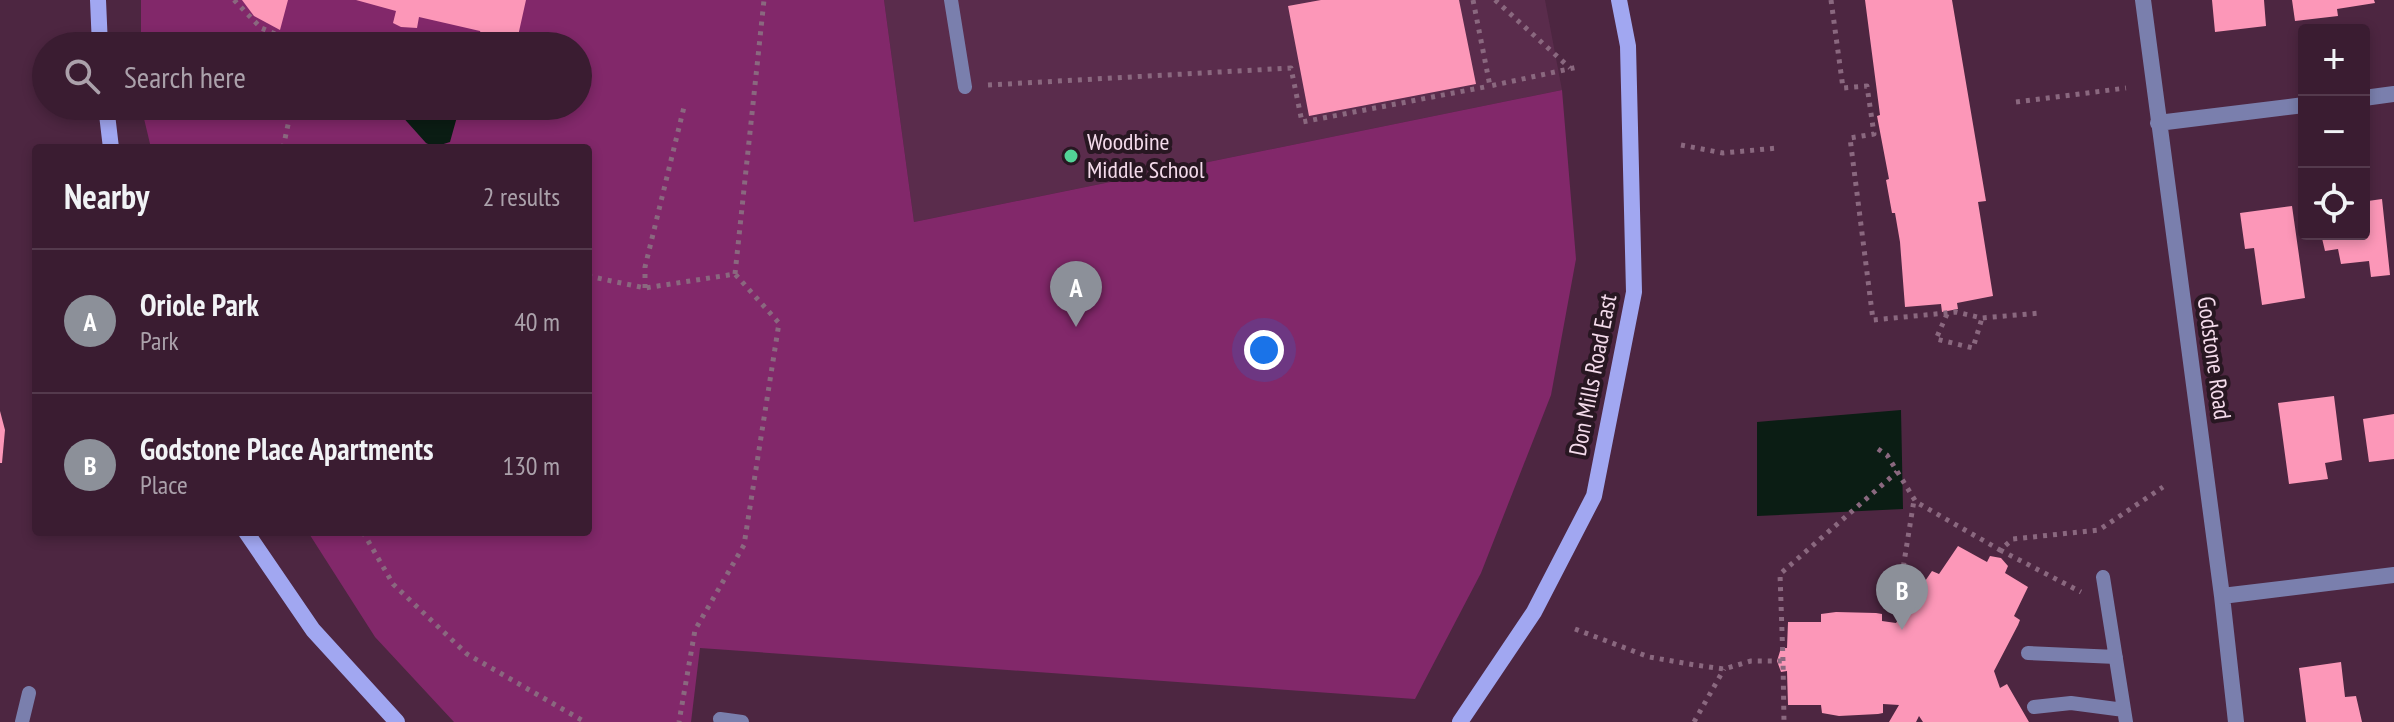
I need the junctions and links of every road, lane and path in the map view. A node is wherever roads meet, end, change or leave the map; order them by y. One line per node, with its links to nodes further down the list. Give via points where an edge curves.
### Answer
1 (98, 0): 10 (main road)
2 (234, 0): 11 (path)
3 (764, 0): 29 (path)
4 (951, 0): 15 (lane)
5 (1473, 0): 14 (path)
6 (1495, 0): 13 (path)
7 (1619, 0): 61 (main road, Don Mills Road East, via 1628,46 1634,292 1594,496 1534,612)
8 (1831, 0): 32 (path, via 1843,88 1867,86 1874,134 1850,138 1873,320)
9 (2143, 0): 24 (street, Godstone Road)
10 (99, 32)
11 (271, 32)
12 (1578, 67): 13 (path)
13 (1570, 69): 14 (path)
14 (1490, 86): 15 (path, via 1302,122 1291,68)
15 (965, 87)
16 (2126, 88): 19 (path)
17 (2394, 94): 18 (street)
18 (2370, 97)
19 (2016, 102)
20 (2298, 106): 24 (street)
21 (684, 107): 31 (path, via 645,267)
22 (108, 120): 25 (main road)
23 (289, 120): 26 (path)
24 (2158, 123): 44 (street, Godstone Road)
25 (111, 144)
26 (284, 144)
27 (1681, 145): 28 (path, via 1723,153)
28 (1777, 148)
29 (735, 274): 31 (path); 59 (path, via 779,323 744,545 695,630)
30 (592, 277): 31 (path)
31 (645, 288)
32 (1948, 313): 34 (path); 34 (path, via 1936,339 1973,348)
33 (2040, 313): 34 (path)
34 (1982, 318)
35 (1878, 449): 36 (path)
36 (1897, 472): 38 (path); 50 (path, via 1780,574)
37 (2163, 487): 41 (path, via 2099,530 2013,539)
38 (1914, 499): 41 (path); 45 (path)
39 (249, 536): 57 (main road, via 313,630)
40 (365, 536): 58 (path, via 393,584 467,654)
41 (2000, 550): 46 (path)
42 (2394, 575): 44 (street)
43 (2103, 577): 46 (lane)
44 (2222, 596): 64 (street, Godstone Road)
45 (1897, 606)
46 (2109, 606): 49 (lane)
47 (1575, 629): 51 (path, via 1649,657)
48 (2028, 653): 49 (lane)
49 (2116, 657): 54 (lane)
50 (1783, 661): 51 (path, via 1751,661); 63 (path)
51 (1724, 669): 62 (path)
52 (29, 693): 56 (lane)
53 (2034, 707): 54 (lane, via 2071,703)
54 (2125, 716)
55 (720, 719): 60 (lane)
56 (22, 722)
57 (397, 722)
58 (585, 722)
59 (679, 722)
60 (742, 722)
61 (1460, 722)
62 (1694, 722)
63 (1784, 722)
64 (2236, 722)

